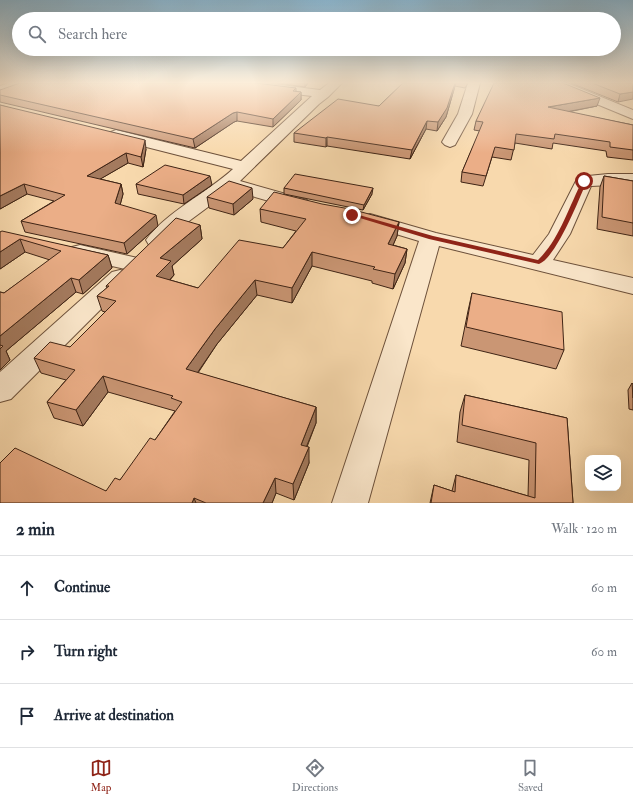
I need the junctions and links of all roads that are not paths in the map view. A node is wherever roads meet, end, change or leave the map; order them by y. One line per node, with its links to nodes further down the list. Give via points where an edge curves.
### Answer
1 (308, 106): 7 (street)
2 (467, 106): 6 (street)
3 (611, 106): 4 (street)
4 (633, 116)
5 (101, 131): 7 (street)
6 (450, 142)
7 (245, 167): 9 (street)
8 (633, 179): 14 (street, via 584,181 563,228 547,255)
9 (228, 183): 10 (street); 15 (street, via 178,220)
10 (322, 210)
11 (352, 215): 12 (street)
12 (431, 238): 14 (street); 18 (street)
13 (58, 247): 15 (street)
14 (539, 262): 16 (street)
15 (134, 264): 17 (street)
16 (633, 286)
17 (0, 390)
18 (350, 503)

